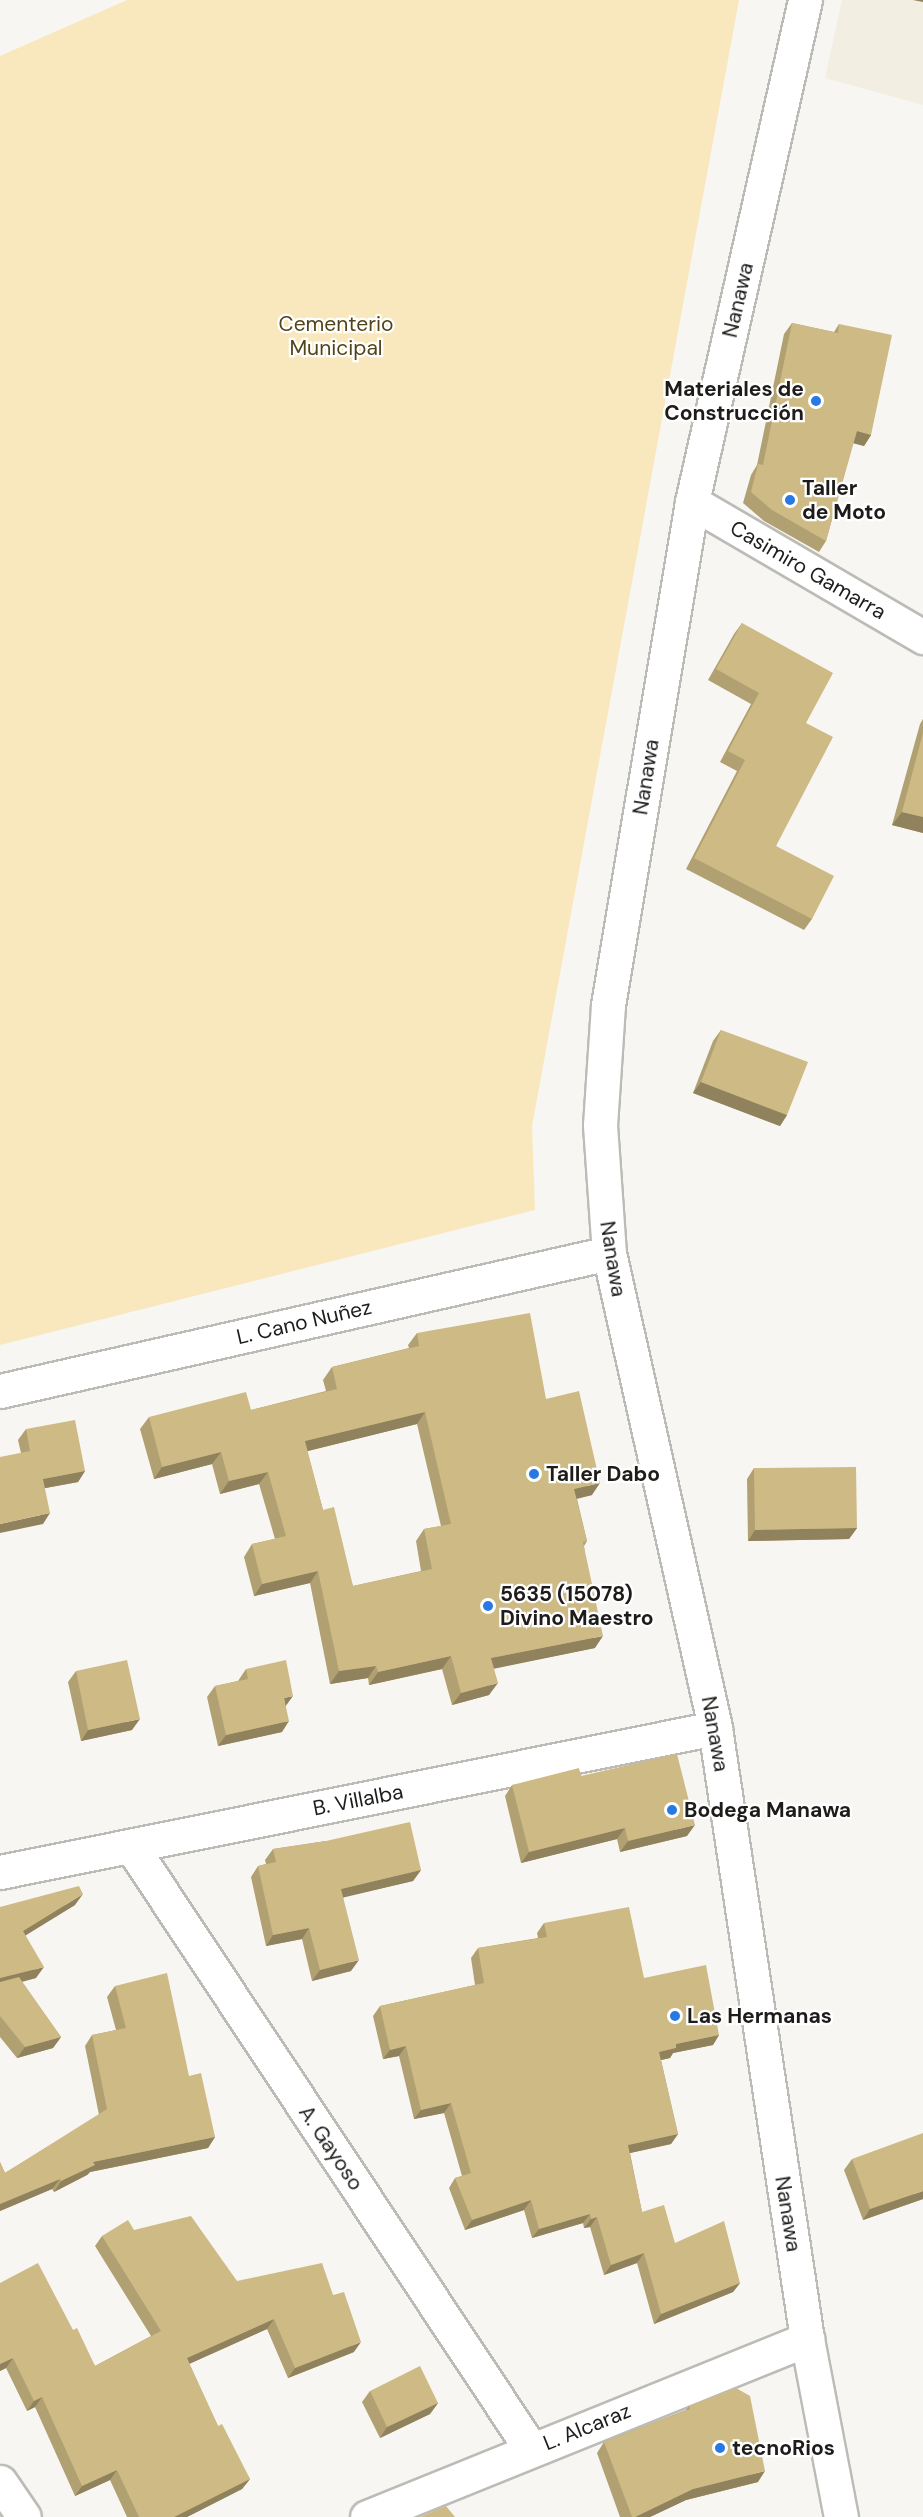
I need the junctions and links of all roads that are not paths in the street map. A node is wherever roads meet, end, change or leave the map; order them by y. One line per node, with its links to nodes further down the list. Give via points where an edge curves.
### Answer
1 (805, 0): 2 (street, Nanawa)
2 (692, 502): 3 (street, Casimiro Gamarra); 4 (street, Nanawa, via 608,1005 600,1125)
3 (923, 637)
4 (609, 1253): 5 (street, L. Cano Nuñez); 6 (street, Nanawa)
5 (0, 1391)
6 (715, 1728): 7 (street, B. Villalba); 9 (street, Nanawa)
7 (130, 1846): 8 (street, B. Villalba); 10 (street, A. Gayoso)
8 (0, 1872)
9 (807, 2339): 10 (street, L. Alcaraz); 14 (street, Nanawa)
10 (531, 2449): 13 (street, L. Alcaraz)
11 (0, 2482): 12 (street)
12 (24, 2517)
13 (367, 2517)
14 (840, 2517)

